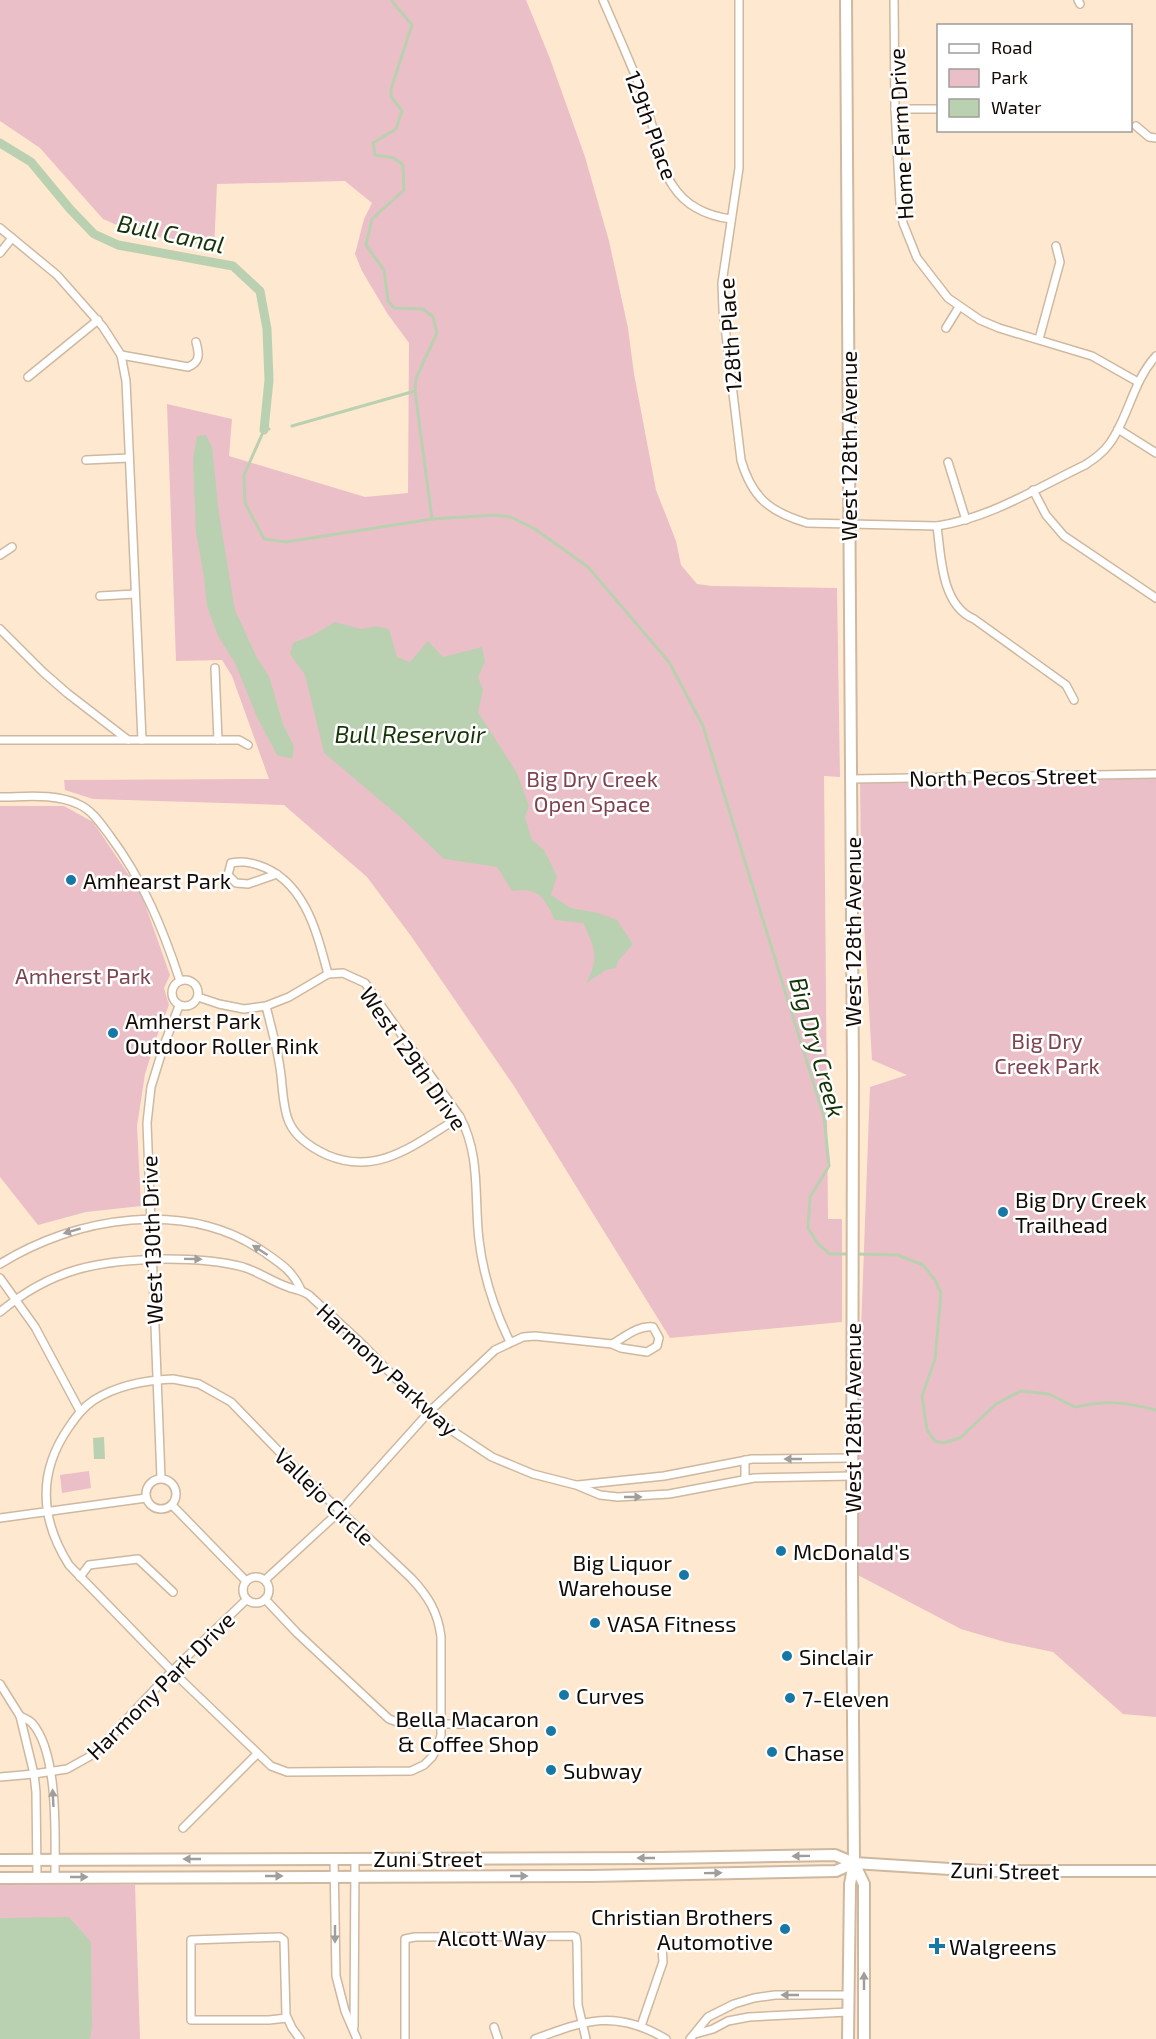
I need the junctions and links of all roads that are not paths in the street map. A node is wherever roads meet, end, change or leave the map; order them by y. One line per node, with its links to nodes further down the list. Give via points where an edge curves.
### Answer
1 (603, 0): 9 (street, 129th Place, via 639,85 663,168 673,187 700,211)
2 (739, 0): 9 (street, 128th Place, via 739,168)
3 (846, 0): 30 (main road, West 128th Avenue)
4 (894, 0): 5 (street, Home Farm Drive)
5 (895, 109): 6 (street); 14 (street, Home Farm Drive, via 903,223 925,269)
6 (937, 109)
7 (1136, 126): 8 (street)
8 (1156, 138)
9 (731, 219): 30 (street, 128th Place, via 722,283 723,310 738,442 746,477 763,502 788,517 807,523)
10 (0, 228): 11 (street)
11 (12, 238): 13 (street); 15 (street, via 57,275)
12 (1056, 246): 17 (street, via 1060,262)
13 (0, 253)
14 (959, 307): 16 (street); 17 (street, Home Farm Drive, via 991,325)
15 (98, 320): 19 (street); 21 (street)
16 (946, 328)
17 (1039, 339): 22 (street, Home Farm Drive, via 1092,356)
18 (196, 342): 19 (street, via 199,357 188,367)
19 (121, 355): 25 (street)
20 (1156, 356): 22 (street, 128th Place)
21 (28, 376)
22 (1138, 382): 23 (street, 128th Place)
23 (1118, 429): 24 (street); 28 (street, 128th Place, via 1098,456)
24 (1156, 453)
25 (129, 458): 26 (street); 34 (street)
26 (86, 460)
27 (948, 462): 29 (street)
28 (1033, 489): 29 (street, 128th Place); 36 (street, via 1046,515 1064,536)
29 (966, 520): 31 (street, 128th Place)
30 (848, 525): 31 (street, 128th Place); 46 (main road, West 128th Avenue)
31 (937, 526): 39 (street, via 946,584 966,616 1066,685)
32 (12, 547): 33 (street)
33 (0, 555)
34 (135, 594): 35 (street); 42 (street)
35 (100, 596)
36 (1156, 598)
37 (0, 629): 41 (street, via 67,693)
38 (215, 668): 43 (street)
39 (1074, 699)
40 (0, 740): 41 (street)
41 (128, 740): 42 (street)
42 (142, 740): 43 (street)
43 (218, 740): 44 (street, via 239,740)
44 (248, 745)
45 (1156, 774): 46 (street, North Pecos Street)
46 (851, 779): 67 (main road, West 128th Avenue)
47 (0, 797): 50 (street, via 45,796 66,800 84,807 98,820 141,883)
48 (277, 874): 48 (street, via 248,884 236,883 228,875 231,863 242,861); 49 (street, via 298,893 317,934)
49 (328, 975): 53 (street); 54 (street, West 129th Drive, via 343,973 365,983)
50 (180, 981): 51 (street, via 192,982 198,988); 52 (street, via 172,991)
51 (198, 997): 52 (street, via 191,1005); 53 (street, via 244,1009)
52 (179, 1005): 55 (street, West 130th Drive, via 151,1087 147,1123)
53 (266, 1006): 54 (street, via 290,1122 303,1140 318,1151 357,1163 378,1161)
54 (460, 1117): 62 (street, West 129th Drive, via 471,1141 475,1165 484,1271)
55 (150, 1220): 56 (street, West 130th Drive); 57 (street, Harmony Parkway, one-way to 57, via 76,1229 39,1242); 59 (street, Harmony Parkway, one-way to 55, via 296,1277 287,1269 236,1236 179,1221)
56 (153, 1260): 59 (street, Harmony Parkway, one-way to 59, via 213,1260 243,1267); 60 (street, Harmony Parkway, via 84,1267 49,1279); 64 (street, West 130th Drive)
57 (0, 1264)
58 (0, 1278): 60 (street)
59 (301, 1290): 66 (street, Harmony Parkway, via 352,1334)
60 (16, 1299): 61 (street, Harmony Parkway); 65 (street)
61 (0, 1312)
62 (510, 1342): 63 (street, via 535,1335); 66 (street, via 495,1350)
63 (612, 1344): 63 (street, via 647,1326 653,1327 659,1338 657,1346 647,1352)
64 (156, 1380): 65 (street, Vallejo Circle, via 117,1389); 70 (street, West 130th Drive); 76 (street, Vallejo Circle, via 173,1378 199,1384 231,1402)
65 (80, 1411): 75 (street, Vallejo Circle, via 54,1451)
66 (429, 1413): 72 (street, Harmony Parkway, via 492,1457 532,1474); 76 (street)
67 (852, 1458): 68 (street, Harmony Parkway, one-way to 68); 69 (main road, West 128th Avenue)
68 (745, 1460): 71 (street); 72 (street, Harmony Parkway, via 676,1475)
69 (852, 1476): 71 (street, Harmony Parkway); 99 (main road, West 128th Avenue)
70 (161, 1479): 73 (street, via 149,1485); 74 (street, via 175,1488)
71 (745, 1479): 72 (street, Harmony Parkway, one-way to 71, via 600,1495 644,1497)
72 (576, 1485)
73 (146, 1498): 74 (street, via 157,1509); 75 (street)
74 (172, 1505): 80 (street)
75 (46, 1511): 77 (street); 78 (street, Vallejo Circle, via 59,1549)
76 (340, 1511): 79 (street); 87 (street, Vallejo Circle, via 416,1582 432,1604 441,1637)
77 (0, 1518)
78 (80, 1577): 81 (street, via 89,1565 138,1559); 84 (street, Vallejo Circle)
79 (265, 1580): 80 (street, via 257,1576); 82 (street, via 269,1588)
80 (246, 1581): 83 (street)
81 (173, 1592)
82 (265, 1599): 83 (street, via 255,1603); 87 (street, via 382,1714 403,1724)
83 (246, 1600): 84 (street, Harmony Park Drive)
84 (172, 1671): 89 (street, Vallejo Circle); 90 (street, Harmony Park Drive, via 94,1755 77,1765)
85 (0, 1684): 86 (street)
86 (20, 1716): 90 (street, via 31,1722 38,1733); 91 (street)
87 (441, 1724): 88 (street); 89 (street, Vallejo Circle, via 432,1757 405,1772 287,1772 271,1766)
88 (495, 1724)
89 (257, 1754): 93 (street)
90 (51, 1772): 91 (street, Harmony Park Drive); 98 (street, one-way to 90)
91 (34, 1774): 92 (street, Harmony Park Drive); 94 (street)
92 (0, 1777)
93 (183, 1828)
94 (36, 1858): 97 (main road, Zuni Street); 98 (main road, Zuni Street); 103 (street)
95 (334, 1859): 96 (main road, Zuni Street); 98 (main road, Zuni Street, one-way to 98); 101 (street)
96 (355, 1859): 99 (main road, Zuni Street, one-way to 96, via 836,1855); 102 (street)
97 (0, 1860)
98 (55, 1860): 104 (street)
99 (854, 1863): 100 (main road, Zuni Street, via 982,1871); 102 (main road, Zuni Street, one-way to 99, via 836,1871); 107 (main road, via 850,1884); 123 (main road, one-way to 99, via 864,1884)
100 (1156, 1871)
101 (334, 1876): 102 (main road, Zuni Street); 104 (main road, Zuni Street, one-way to 101); 113 (street, one-way to 113, via 336,1976)
102 (355, 1876): 113 (street)
103 (37, 1877): 104 (main road, Zuni Street); 105 (main road, Zuni Street)
104 (55, 1877)
105 (0, 1878)
106 (662, 1947): 111 (street, via 663,1962)
107 (848, 1995): 108 (main road); 114 (street, one-way to 114, via 754,1998 708,2017)
108 (848, 2012): 114 (street, via 749,2017 728,2021); 122 (main road)
109 (287, 2018): 109 (street, via 284,1940 191,1940 191,2020); 115 (street)
110 (582, 2022): 111 (street, via 622,2021); 117 (street, Alcott Way, via 576,1937 407,1938); 119 (street); 120 (street, Alcott Way)
111 (641, 2026): 121 (street)
112 (494, 2027): 118 (street)
113 (354, 2029): 116 (street)
114 (692, 2037)
115 (300, 2039)
116 (357, 2039)
117 (405, 2039)
118 (498, 2039)
119 (535, 2039)
120 (586, 2039)
121 (666, 2039)
122 (848, 2039)
123 (864, 2039)

